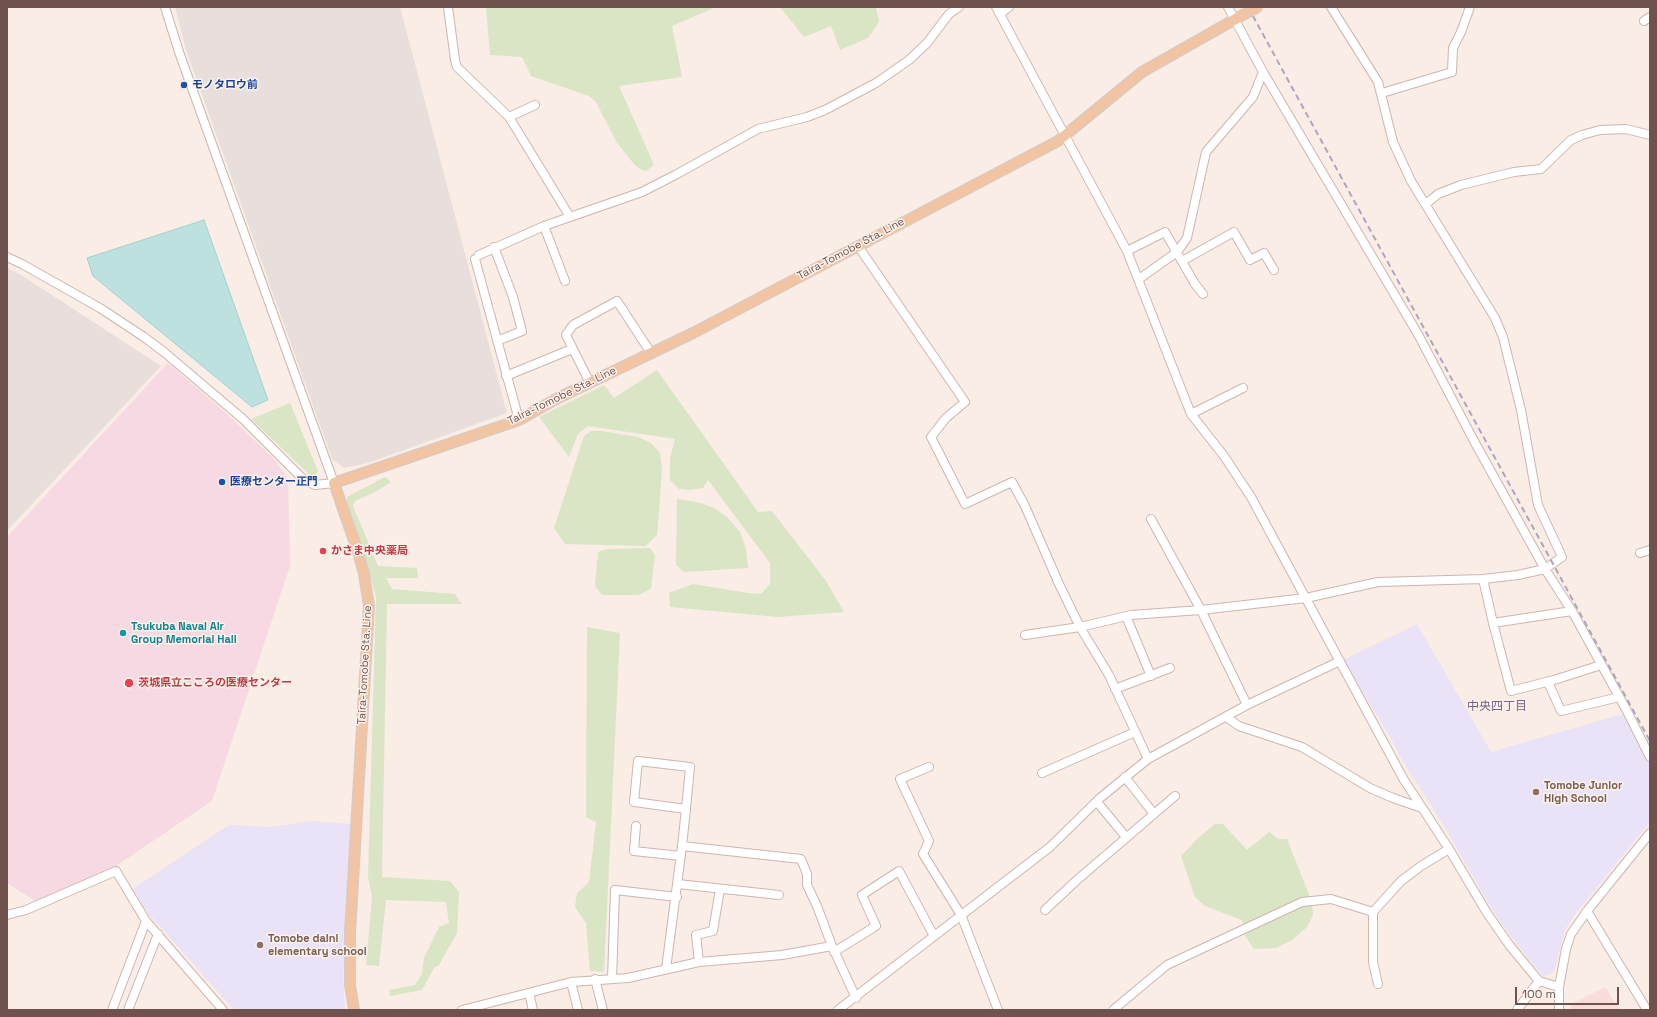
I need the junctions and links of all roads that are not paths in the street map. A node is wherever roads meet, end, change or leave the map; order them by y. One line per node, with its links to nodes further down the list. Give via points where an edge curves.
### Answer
1 (166, 7): 38 (street, via 180,55)
2 (448, 7): 14 (street, via 457,67)
3 (959, 7): 18 (street, via 949,14 920,51 876,83 825,110 758,129 642,192)
4 (1009, 7): 9 (street)
5 (1228, 7): 10 (street)
6 (1258, 7): 10 (main road, Taira-Tomobe Sta. Line, bridge)
7 (1331, 7): 12 (street, via 1378,82)
8 (1470, 7): 12 (street, via 1453,48 1452,72)
9 (998, 10): 15 (street)
10 (1237, 19): 11 (street); 15 (main road, Taira-Tomobe Sta. Line, via 1142,72)
11 (1263, 72): 23 (street, via 1253,97 1206,152 1187,238); 42 (street, via 1419,336)
12 (1382, 93): 17 (street, via 1393,142 1411,181)
13 (535, 105): 14 (street)
14 (509, 117): 18 (street)
15 (1066, 135): 20 (main road, Taira-Tomobe Sta. Line); 22 (street)
16 (1650, 135): 17 (street, via 1626,129 1600,130 1582,135 1571,140 1540,169 1514,172 1461,185 1438,194)
17 (1426, 204): 42 (street, via 1495,318 1503,336 1521,410 1538,505 1562,557)
18 (570, 217): 19 (street)
19 (544, 226): 21 (street); 28 (street)
20 (858, 246): 32 (main road, Taira-Tomobe Sta. Line); 49 (street, via 965,402 946,418 931,438 965,504 1012,482)
21 (494, 247): 30 (street, via 477,257); 30 (street, via 513,297 522,331)
22 (1127, 251): 23 (street, via 1165,232); 27 (street)
23 (1177, 252): 25 (street); 27 (street)
24 (7, 257): 38 (street, via 100,308 154,344 243,419 305,480 315,485)
25 (1182, 262): 26 (street, via 1234,232 1250,260 1264,253); 29 (street)
26 (1274, 270)
27 (1139, 279): 36 (street)
28 (565, 281)
29 (1203, 294)
30 (497, 341): 33 (street)
31 (572, 349): 32 (street, via 566,335 573,325 618,301); 33 (street); 34 (street)
32 (651, 353): 34 (main road, Taira-Tomobe Sta. Line)
33 (506, 376): 37 (street)
34 (590, 383): 37 (main road, Taira-Tomobe Sta. Line)
35 (1243, 388): 36 (street)
36 (1191, 414): 44 (street, via 1224,456 1251,497)
37 (519, 420): 38 (main road, Taira-Tomobe Sta. Line)
38 (334, 483): 104 (main road, Taira-Tomobe Sta. Line, via 364,574 369,611 350,933 350,985)
39 (1152, 519): 45 (street)
40 (1650, 550): 41 (street)
41 (1640, 553)
42 (1545, 569): 43 (street); 46 (street)
43 (1483, 579): 44 (street, via 1378,582); 48 (street)
44 (1306, 598): 45 (street); 51 (street)
45 (1201, 610): 47 (street); 58 (street)
46 (1572, 611): 48 (street); 52 (street)
47 (1126, 616): 49 (street); 54 (street)
48 (1494, 623): 55 (street, via 1511,691)
49 (1080, 627): 50 (street); 56 (street)
50 (1025, 635)
51 (1340, 661): 58 (street); 69 (street, via 1404,780)
52 (1601, 665): 55 (street); 57 (street)
53 (1170, 668): 54 (street)
54 (1151, 676): 56 (street)
55 (1548, 682): 57 (street, via 1561,711)
56 (1115, 689): 60 (street)
57 (1619, 697): 61 (street)
58 (1247, 705): 59 (street)
59 (1226, 717): 62 (street); 69 (street, via 1239,726 1302,747 1370,788)
60 (1135, 732): 62 (street); 64 (street)
61 (1650, 757)
62 (1148, 759): 65 (street)
63 (929, 767): 85 (street, via 900,779 929,841 923,854)
64 (1042, 773)
65 (1125, 777): 67 (street); 70 (street)
66 (1175, 796): 70 (street)
67 (1096, 802): 73 (street); 85 (street, via 1050,847)
68 (686, 808): 68 (street, via 690,767 638,761 634,802); 74 (street)
69 (1422, 808): 75 (street)
70 (1154, 814): 73 (street)
71 (636, 826): 76 (street, via 634,851)
72 (1650, 833): 82 (street)
73 (1126, 838): 81 (street)
74 (682, 846): 76 (street); 89 (street, via 801,859 807,874 807,886)
75 (1449, 849): 83 (street, via 1420,866); 94 (street, via 1486,913)
76 (681, 856): 77 (street)
77 (678, 884): 78 (street); 80 (street)
78 (720, 889): 79 (street); 90 (street, via 713,932 696,935)
79 (779, 895)
80 (677, 897): 91 (street); 93 (street, via 615,890)
81 (1045, 910)
82 (1587, 911): 97 (street, via 1567,944); 115 (street)
83 (1373, 912): 96 (street, via 1373,962); 112 (street, via 1331,899 1302,902 1167,965)
84 (7, 915): 86 (street, via 26,910 116,871)
85 (961, 915): 88 (street); 111 (street)
86 (146, 921): 87 (street); 101 (street)
87 (158, 934): 102 (street); 103 (street)
88 (934, 936): 89 (street, via 899,871 862,895 876,926); 99 (street)
89 (833, 949): 90 (street); 99 (street)
90 (699, 962): 91 (street)
91 (666, 969): 93 (street)
92 (596, 979): 93 (street); 95 (street); 109 (street)
93 (612, 979)
94 (1540, 981): 97 (street); 113 (street)
95 (571, 982): 98 (street); 108 (street)
96 (1378, 984)
97 (1559, 987): 114 (street)
98 (529, 993): 100 (street); 107 (street)
99 (856, 998): 110 (street)
100 (496, 1001): 105 (street); 106 (street)
101 (112, 1010)
102 (128, 1010)
103 (223, 1010)
104 (354, 1010)
105 (462, 1010)
106 (498, 1010)
107 (533, 1010)
108 (578, 1010)
109 (603, 1010)
110 (838, 1010)
111 (998, 1010)
112 (1113, 1010)
113 (1517, 1010)
114 (1559, 1010)
115 (1648, 1010)

